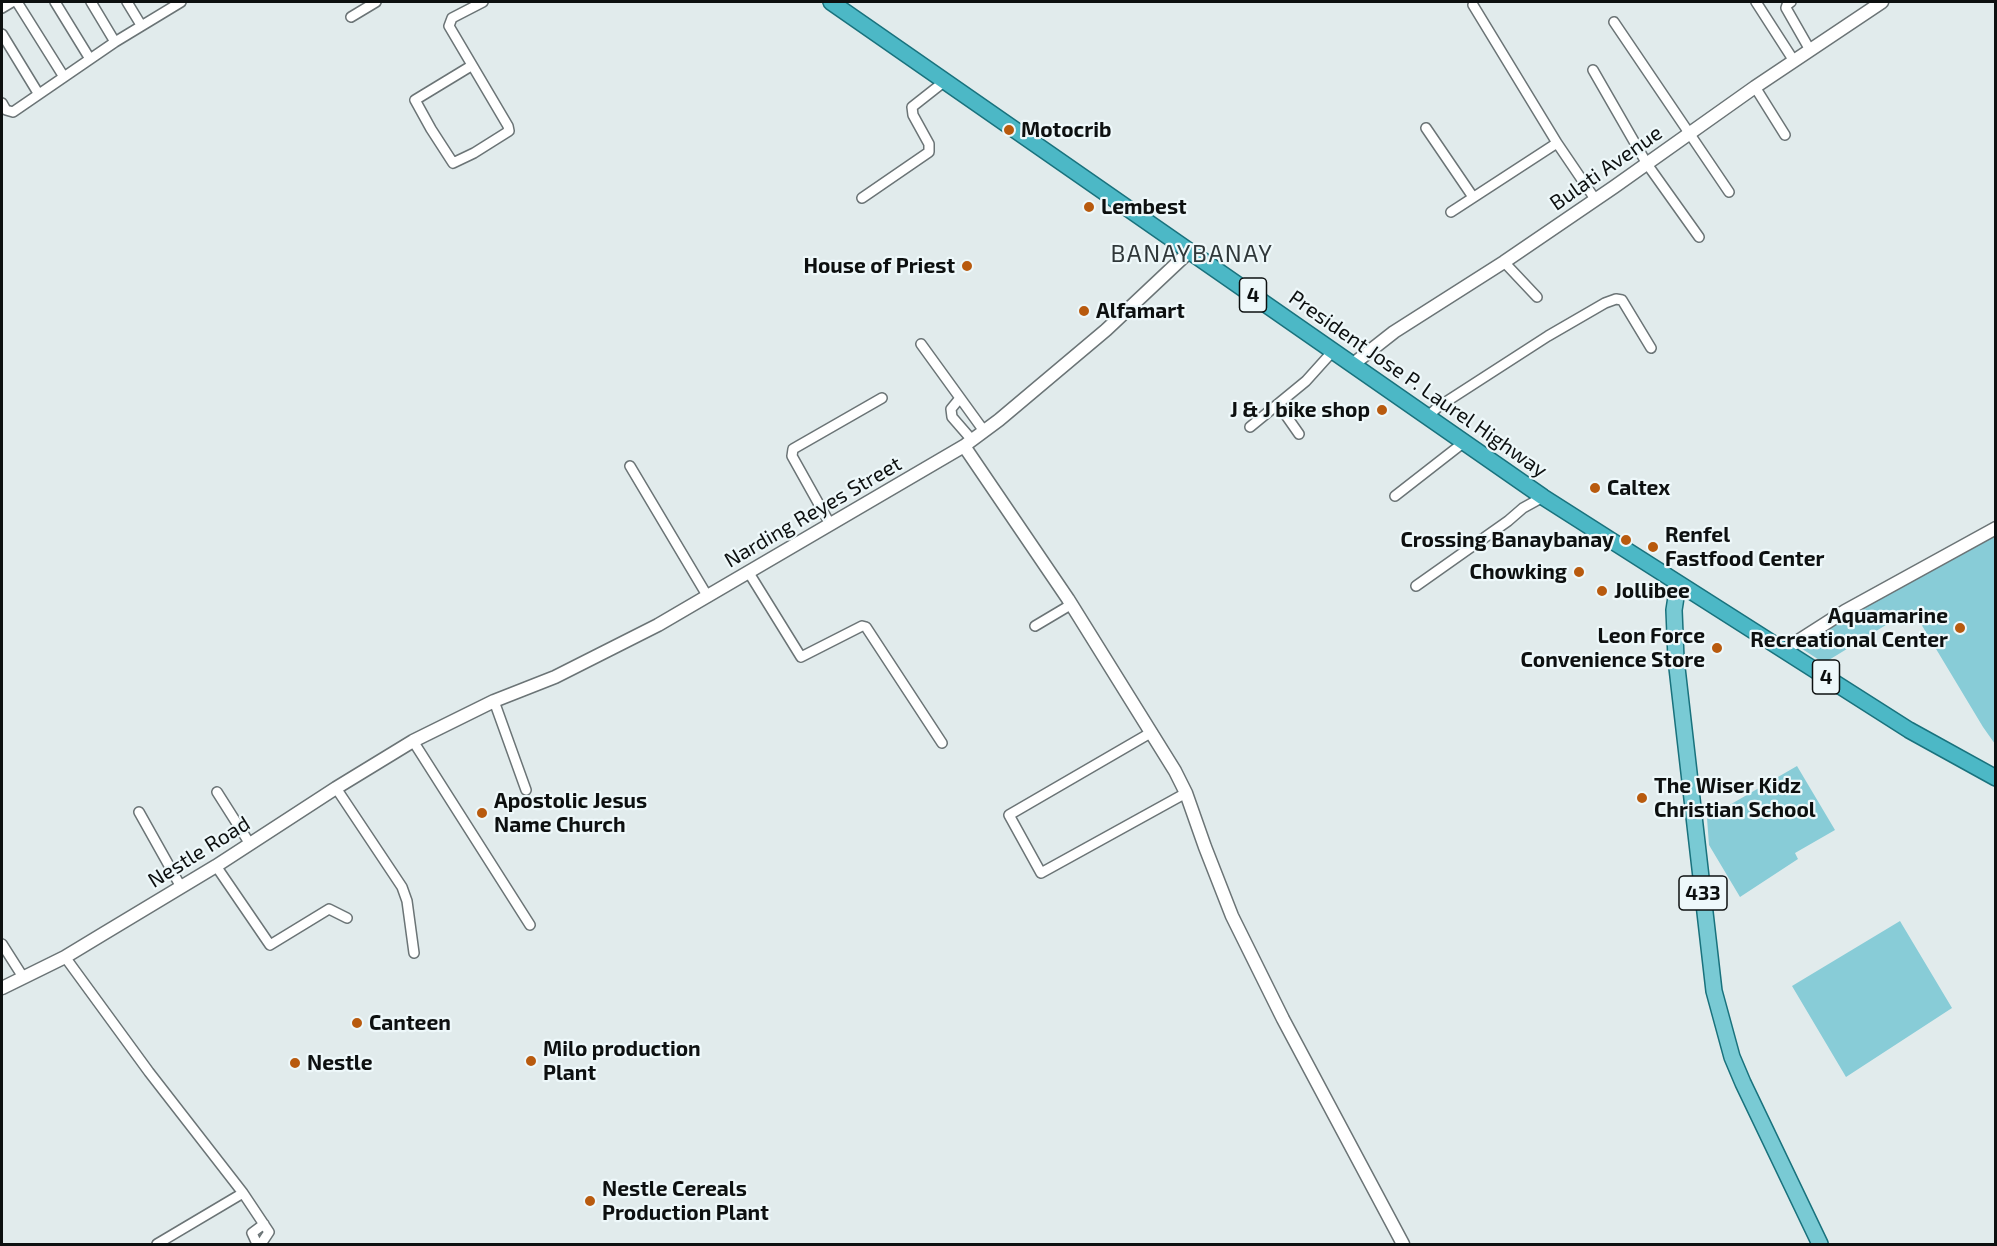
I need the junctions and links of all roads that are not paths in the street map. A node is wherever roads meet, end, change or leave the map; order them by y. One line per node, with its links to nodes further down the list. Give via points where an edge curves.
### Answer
1 (12, 2): 15 (street)
2 (17, 2): 26 (street)
3 (55, 2): 22 (street)
4 (91, 2): 20 (street)
5 (127, 2): 18 (street)
6 (181, 2): 14 (street)
7 (376, 2): 16 (street)
8 (483, 2): 24 (street, via 450,21 451,31)
9 (831, 2): 27 (highway, President Jose P. Laurel Highway / 4)
10 (1756, 2): 23 (street)
11 (1791, 2): 21 (street, via 1786,8)
12 (1882, 2): 21 (street, Bulati Avenue)
13 (1473, 5): 34 (street)
14 (165, 6): 18 (street)
15 (2, 8)
16 (351, 18)
17 (1614, 22): 32 (street)
18 (141, 25): 20 (street)
19 (2, 34): 29 (street)
20 (115, 42): 22 (street)
21 (1810, 50): 23 (street, Bulati Avenue)
22 (90, 59): 26 (street)
23 (1794, 61): 28 (street, Bulati Avenue)
24 (471, 66): 24 (street, via 509,131 453,163 415,100)
25 (1593, 70): 35 (street)
26 (64, 77): 29 (street)
27 (945, 81): 38 (street, via 912,107 929,152); 42 (highway, President Jose P. Laurel Highway / 4)
28 (1755, 87): 32 (street, Bulati Avenue); 33 (street)
29 (38, 93): 30 (street, via 13,112 6,111)
30 (2, 103)
31 (1426, 128): 37 (street)
32 (1688, 134): 35 (street, Bulati Avenue); 36 (street)
33 (1785, 135)
34 (1557, 143): 37 (street); 39 (street)
35 (1647, 164): 39 (street, Bulati Avenue); 41 (street)
36 (1729, 192)
37 (1473, 197): 40 (street)
38 (862, 198)
39 (1595, 199): 43 (street, Bulati Avenue)
40 (1451, 212)
41 (1699, 237)
42 (1190, 251): 47 (highway, President Jose P. Laurel Highway / 4); 54 (street, Narding Reyes Street, via 1106,330)
43 (1504, 262): 44 (street); 48 (street, Bulati Avenue, via 1394,332)
44 (1537, 297)
45 (921, 344): 50 (street)
46 (1651, 348): 52 (street, via 1622,300 1616,299 1548,336)
47 (1333, 351): 48 (highway, President Jose P. Laurel Highway / 4); 51 (street)
48 (1353, 365): 52 (highway, President Jose P. Laurel Highway / 4)
49 (882, 398): 61 (street, via 793,449 792,456)
50 (960, 398): 54 (street); 56 (street, via 951,409 952,417)
51 (1278, 404): 53 (street); 55 (street)
52 (1427, 417): 57 (highway, President Jose P. Laurel Highway / 4)
53 (1250, 427)
54 (984, 431): 56 (street, Narding Reyes Street)
55 (1299, 434)
56 (968, 443): 61 (street, Narding Reyes Street); 67 (street)
57 (1463, 443): 59 (street); 60 (highway, President Jose P. Laurel Highway / 4)
58 (630, 466): 66 (street)
59 (1395, 496)
60 (1543, 497): 64 (highway, President Jose P. Laurel Highway / 4); 65 (street)
61 (830, 524): 63 (street, Narding Reyes Street)
62 (1995, 528): 69 (street, via 1845,611)
63 (749, 573): 66 (street, Narding Reyes Street); 73 (street, via 801,657 866,627)
64 (1678, 584): 69 (highway, President Jose P. Laurel Highway / 4); 95 (main road, 433, via 1674,610 1676,659 1714,991 1732,1057)
65 (1416, 586)
66 (708, 597): 70 (street, Narding Reyes Street, via 555,678)
67 (1072, 604): 68 (street); 71 (street)
68 (1035, 626)
69 (1784, 650): 74 (highway, President Jose P. Laurel Highway / 4, via 1909,730)
70 (494, 701): 72 (street, Narding Reyes Street); 76 (street)
71 (1152, 732): 78 (street); 78 (street, via 1009,815 1041,873)
72 (413, 741): 75 (street, Nestle Road); 84 (street)
73 (942, 743)
74 (1995, 778)
75 (336, 788): 80 (street, Nestle Road); 86 (street, via 402,887 408,901)
76 (526, 790)
77 (217, 792): 80 (street)
78 (1186, 793): 94 (street, via 1232,916)
79 (139, 812): 82 (street)
80 (250, 844): 81 (street, Nestle Road)
81 (216, 866): 82 (street, Nestle Road); 83 (street, via 270,945 329,909)
82 (181, 887): 87 (street, Nestle Road)
83 (347, 918)
84 (530, 925)
85 (2, 944): 88 (street)
86 (414, 952)
87 (65, 957): 88 (street, Nestle Road); 90 (street)
88 (23, 977): 89 (street, Nestle Road)
89 (2, 988)
90 (243, 1193): 91 (street); 92 (street)
91 (264, 1224): 93 (street, via 269,1235); 93 (street, via 252,1233)
92 (158, 1245)
93 (259, 1245)
94 (1403, 1245)
95 (1820, 1245)

